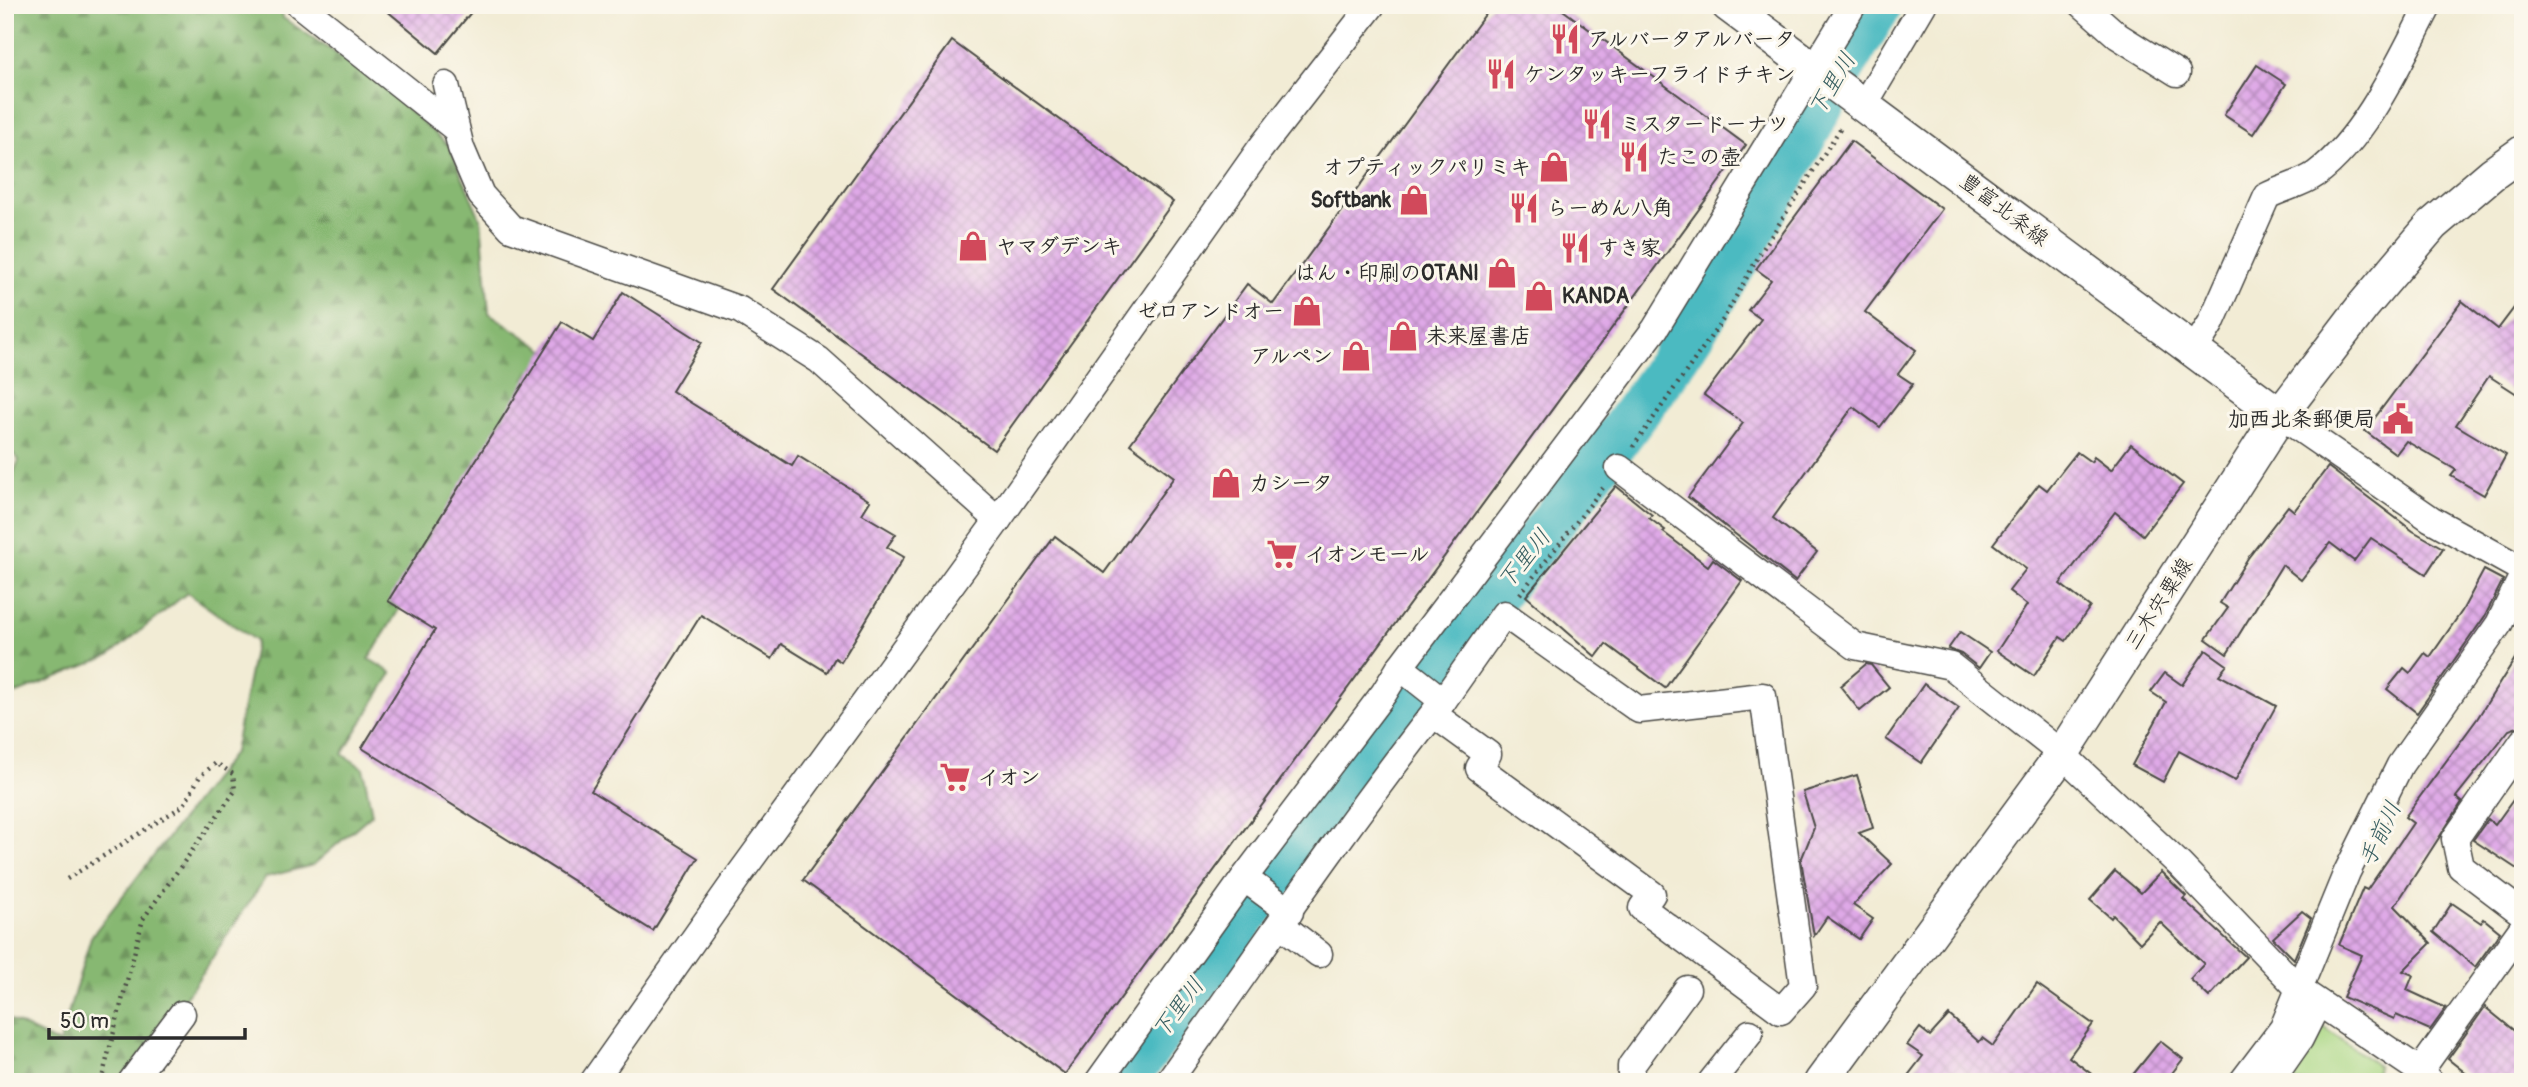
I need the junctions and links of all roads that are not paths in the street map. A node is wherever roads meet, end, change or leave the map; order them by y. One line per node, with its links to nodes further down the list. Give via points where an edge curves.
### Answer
1 (300, 5): 12 (street)
2 (1373, 5): 17 (street, via 1260,149)
3 (1728, 5): 8 (main road, 豊富北条線)
4 (1853, 5): 8 (street)
5 (1923, 5): 11 (street)
6 (2083, 5): 9 (street, via 2118,36)
7 (2429, 5): 14 (street, via 2403,60 2362,123 2315,175 2267,196 2211,323)
8 (1814, 71): 11 (main road, 豊富北条線); 19 (street, via 1655,329)
9 (2177, 73)
10 (446, 85): 12 (street)
11 (1858, 101): 14 (main road, 豊富北条線)
12 (456, 128): 17 (street, via 481,195 511,228 740,310 819,360)
13 (2523, 152): 15 (main road, 三木宍粟線, via 2432,225)
14 (2193, 352): 15 (main road, 豊富北条線)
15 (2280, 415): 18 (street, via 2431,519); 22 (main road, 三木宍粟線)
16 (1619, 468): 22 (street, via 1855,646 1951,666)
17 (999, 520): 35 (street)
18 (2523, 572): 29 (street, via 2499,624 2400,765 2347,872)
19 (1400, 667): 20 (street); 23 (street)
20 (1438, 707): 20 (street, via 1504,614 1639,710 1763,696 1803,986 1781,1011 1642,908 1652,894 1479,768 1488,754); 25 (street, via 1359,809)
21 (2523, 741): 24 (street, via 2455,839 2461,867)
22 (2062, 754): 29 (street); 33 (main road, 三木宍粟線)
23 (1244, 878): 25 (street); 36 (street)
24 (2523, 914)
25 (1285, 918): 27 (street); 37 (street)
26 (2523, 927): 32 (street)
27 (1319, 954)
28 (1687, 989): 38 (street, via 1631,1066)
29 (2309, 996): 32 (street); 40 (street); 41 (street, via 2300,1039)
30 (182, 1014): 34 (street)
31 (1750, 1033): 39 (street)
32 (2425, 1076)
33 (1829, 1079)
34 (131, 1082)
35 (593, 1082)
36 (1098, 1082)
37 (1168, 1082)
38 (1632, 1082)
39 (1711, 1082)
40 (2242, 1082)
41 (2270, 1082)

